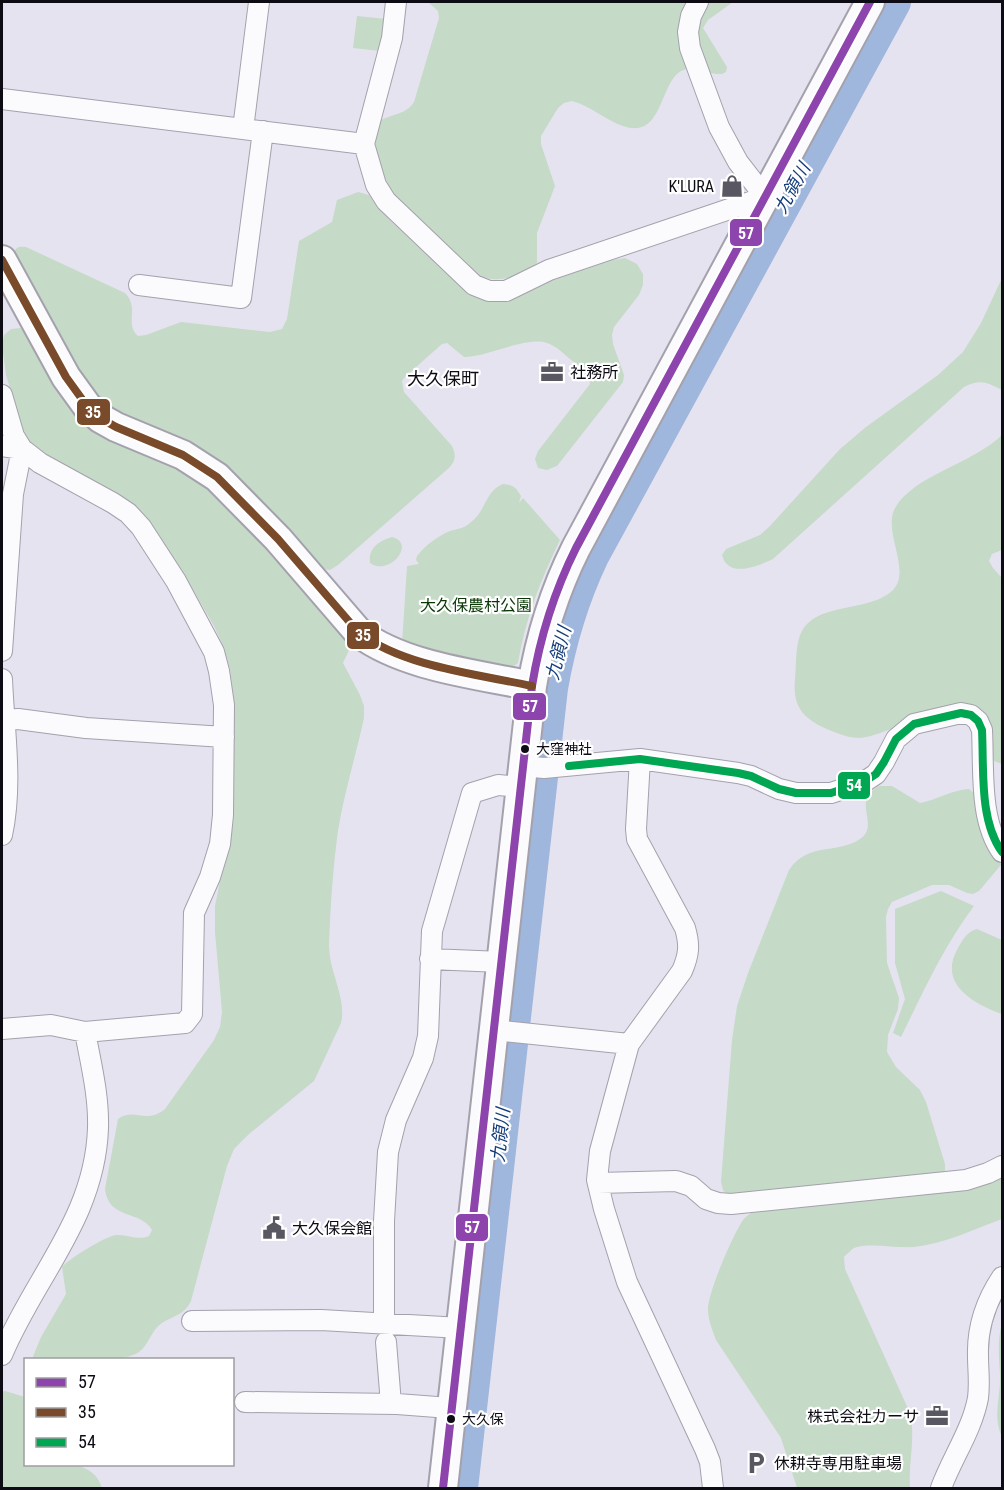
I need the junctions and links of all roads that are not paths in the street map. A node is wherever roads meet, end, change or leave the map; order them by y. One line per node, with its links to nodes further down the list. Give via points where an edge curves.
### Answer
1 (259, 2): 6 (street)
2 (396, 2): 8 (street, via 392,38)
3 (698, 2): 9 (street, via 688,32 690,48 719,126 738,162)
4 (870, 2): 9 (main road)
5 (2, 99): 6 (street)
6 (243, 129): 7 (street)
7 (263, 131): 8 (street); 11 (street, via 241,298)
8 (364, 144): 9 (street, via 376,185 386,201 474,285 489,291 506,291 549,270)
9 (765, 197): 18 (main road, via 566,569 544,627)
10 (2, 260): 18 (main road, via 66,377 87,406 116,428 183,455 217,477 278,539 359,633 375,645 410,660)
11 (139, 285)
12 (2, 395): 14 (street)
13 (2, 446): 14 (street)
14 (22, 449): 15 (street); 20 (street, via 113,503 141,527 177,581 214,652 224,705)
15 (3, 583): 16 (street)
16 (2, 651)
17 (2, 679): 19 (street)
18 (532, 686): 22 (main road)
19 (4, 720): 20 (street); 23 (street, via 7,811)
20 (224, 737): 29 (street, via 220,844 194,913 192,1014 184,1023)
21 (640, 759): 22 (street); 24 (street, via 738,773 796,793 831,793 876,774 896,739 914,724 961,713 971,715 982,730 989,829); 30 (street, via 637,839 689,942 682,970)
22 (531, 772): 25 (street, via 472,793 432,931); 26 (main road)
23 (2, 834)
24 (1002, 852)
25 (430, 959): 26 (street); 36 (street, via 428,1036 388,1152)
26 (501, 962): 28 (main road)
27 (2, 1029): 29 (street, via 51,1025)
28 (505, 1031): 30 (street); 35 (main road)
29 (85, 1032): 37 (street, via 96,1095 95,1162 87,1192 64,1241 18,1318)
30 (629, 1044): 32 (street, via 600,1151)
31 (1002, 1166): 32 (street, via 966,1180 731,1204 706,1199 691,1186 676,1181)
32 (598, 1183): 42 (street, via 627,1282 705,1449)
33 (1002, 1277): 43 (street, via 981,1321 980,1377 972,1419)
34 (192, 1321): 36 (street, via 321,1320)
35 (461, 1328): 36 (street); 40 (main road)
36 (385, 1333): 39 (street)
37 (2, 1355)
38 (245, 1402): 39 (street)
39 (391, 1404): 40 (street)
40 (450, 1408): 41 (main road)
41 (442, 1488)
42 (713, 1488)
43 (940, 1488)

